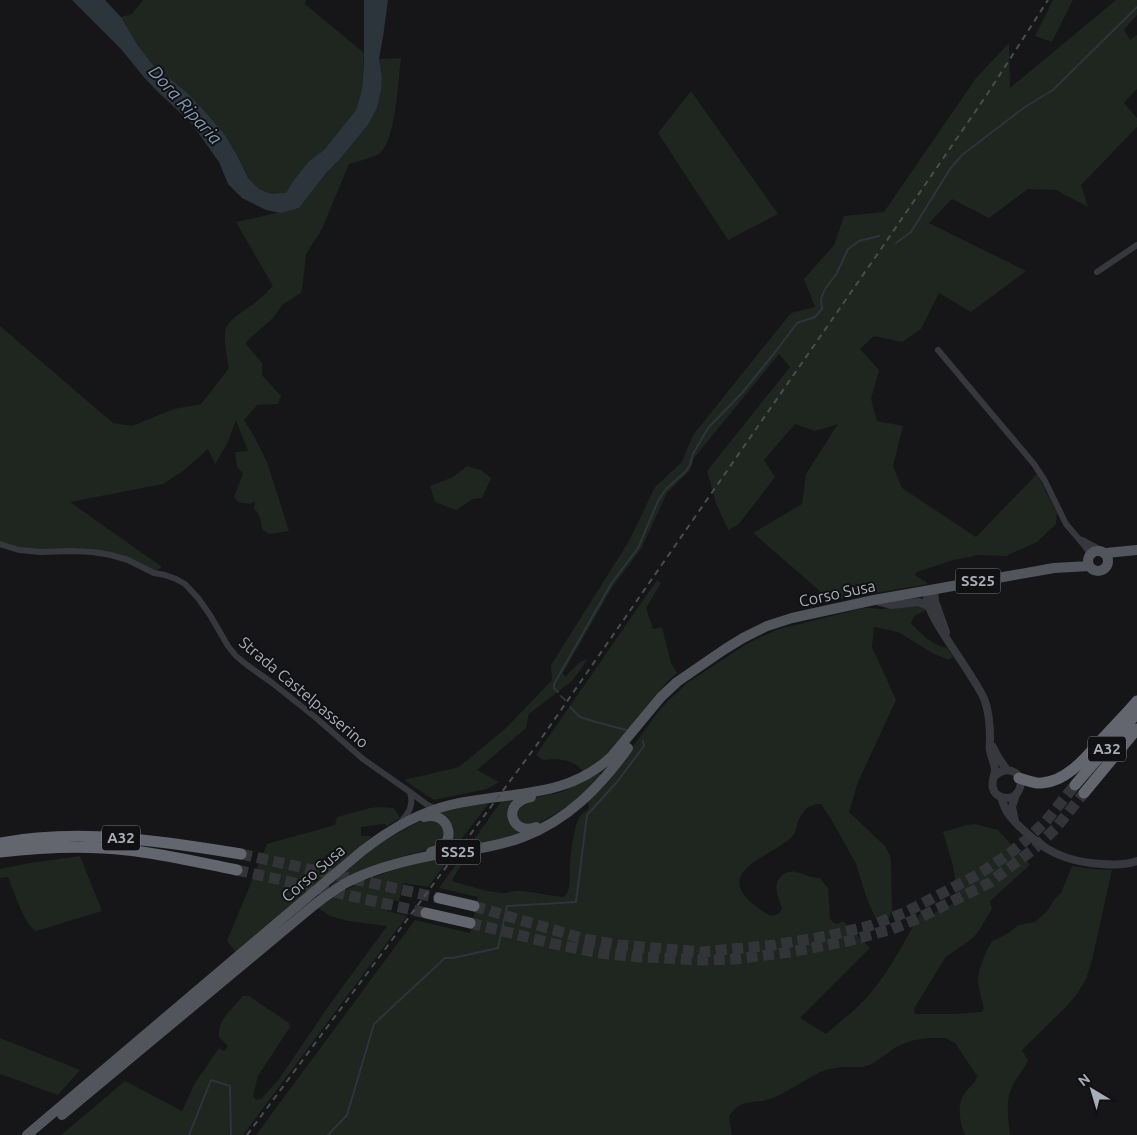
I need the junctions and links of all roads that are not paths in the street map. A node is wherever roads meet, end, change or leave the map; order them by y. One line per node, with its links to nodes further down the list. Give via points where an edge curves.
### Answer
1 (1137, 245): 2 (street)
2 (1097, 272)
3 (938, 350): 4 (street, via 1034,464 1066,524)
4 (1079, 539): 8 (street); 9 (street)
5 (0, 544): 26 (street, Strada Castelpasserino, via 19,550 111,555 185,584 198,598 236,656 315,716 362,759)
6 (1137, 550): 8 (main road, SS25)
7 (1137, 555): 8 (main road, SS25, via 1118,559)
8 (1105, 556): 9 (main road, SS25, via 1095,551); 9 (main road, SS25, via 1105,568 1100,571 1094,570)
9 (1089, 560): 10 (main road, Corso Susa / SS25)
10 (934, 589): 11 (main road, Corso Susa / SS25); 12 (street, via 928,597); 13 (street)
11 (874, 600): 12 (street, via 891,605 919,602); 15 (main road, Corso Susa / SS25, via 792,618 756,631 685,676)
12 (928, 606): 13 (street)
13 (946, 637): 19 (street, via 982,694)
14 (1137, 701): 23 (highway, via 1078,766 1063,776 1042,783)
15 (654, 707): 24 (main road, Corso Susa / SS25, via 606,763); 31 (main road, Corso Susa / SS25, via 601,783)
16 (1137, 713): 25 (highway, A32)
17 (1137, 729): 20 (highway, A32)
18 (1137, 736): 20 (highway)
19 (990, 740): 21 (street); 22 (street)
20 (1122, 748): 27 (highway, A32)
21 (1007, 770): 22 (street); 23 (street)
22 (995, 776): 29 (street, via 993,788)
23 (1019, 778): 28 (street, via 1020,787)
24 (569, 784): 30 (main road, Corso Susa / SS25); 31 (main road, via 554,792 521,800 514,806 512,816 519,826 530,830)
25 (1075, 785)
26 (410, 792): 30 (street, Strada Castelpasserino); 33 (street, via 412,804)
27 (1084, 793)
28 (1016, 794): 29 (street, via 1009,798); 32 (street, via 1012,807)
29 (1001, 797): 32 (street, via 1008,815)
30 (436, 809): 33 (main road, Corso Susa / SS25)
31 (570, 811): 38 (main road, Corso Susa / SS25, via 535,832 505,843)
32 (1016, 823): 37 (street, via 1037,842 1068,859 1109,865)
33 (398, 826): 38 (main road, via 434,816 444,822 449,835 442,848); 44 (main road, Corso Susa / SS25, via 362,851)
34 (0, 843): 36 (highway, A32, via 79,836 155,841)
35 (0, 852): 39 (highway, A32, via 58,847 127,850)
36 (240, 854)
37 (1137, 861)
38 (395, 864): 45 (main road, Corso Susa / SS25, via 359,877 319,901)
39 (237, 870)
40 (439, 898): 41 (highway)
41 (474, 906)
42 (426, 913): 43 (highway)
43 (470, 923)
44 (26, 1135)
45 (37, 1135)

